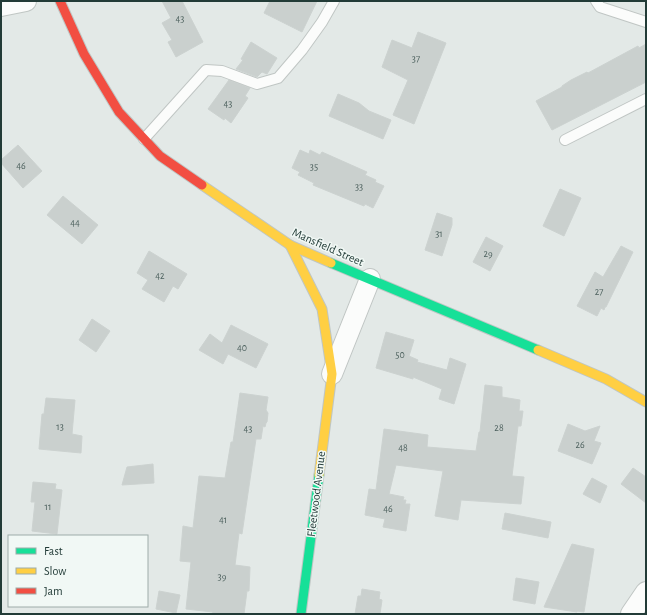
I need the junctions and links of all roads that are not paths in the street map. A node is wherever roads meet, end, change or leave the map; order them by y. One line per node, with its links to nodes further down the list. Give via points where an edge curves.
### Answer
1 (26, 1): 5 (street)
2 (60, 1): 8 (street, Mansfield Street, via 84,54 119,112)
3 (334, 1): 8 (lane, via 310,39 278,78 257,84 222,70 206,70)
4 (596, 1): 6 (lane, via 600,7)
5 (1, 6)
6 (646, 22)
7 (646, 99): 9 (lane)
8 (144, 139): 10 (street, Mansfield Street, via 160,156)
9 (565, 140)
10 (290, 245): 11 (street, Mansfield Street); 12 (street, Fleetwood Avenue, via 322,309)
11 (370, 279): 12 (street, Fleetwood Avenue); 13 (street, Mansfield Street, via 606,379)
12 (332, 374): 15 (street, Fleetwood Avenue)
13 (646, 402)
14 (646, 592): 16 (street)
15 (300, 614)
16 (631, 614)

